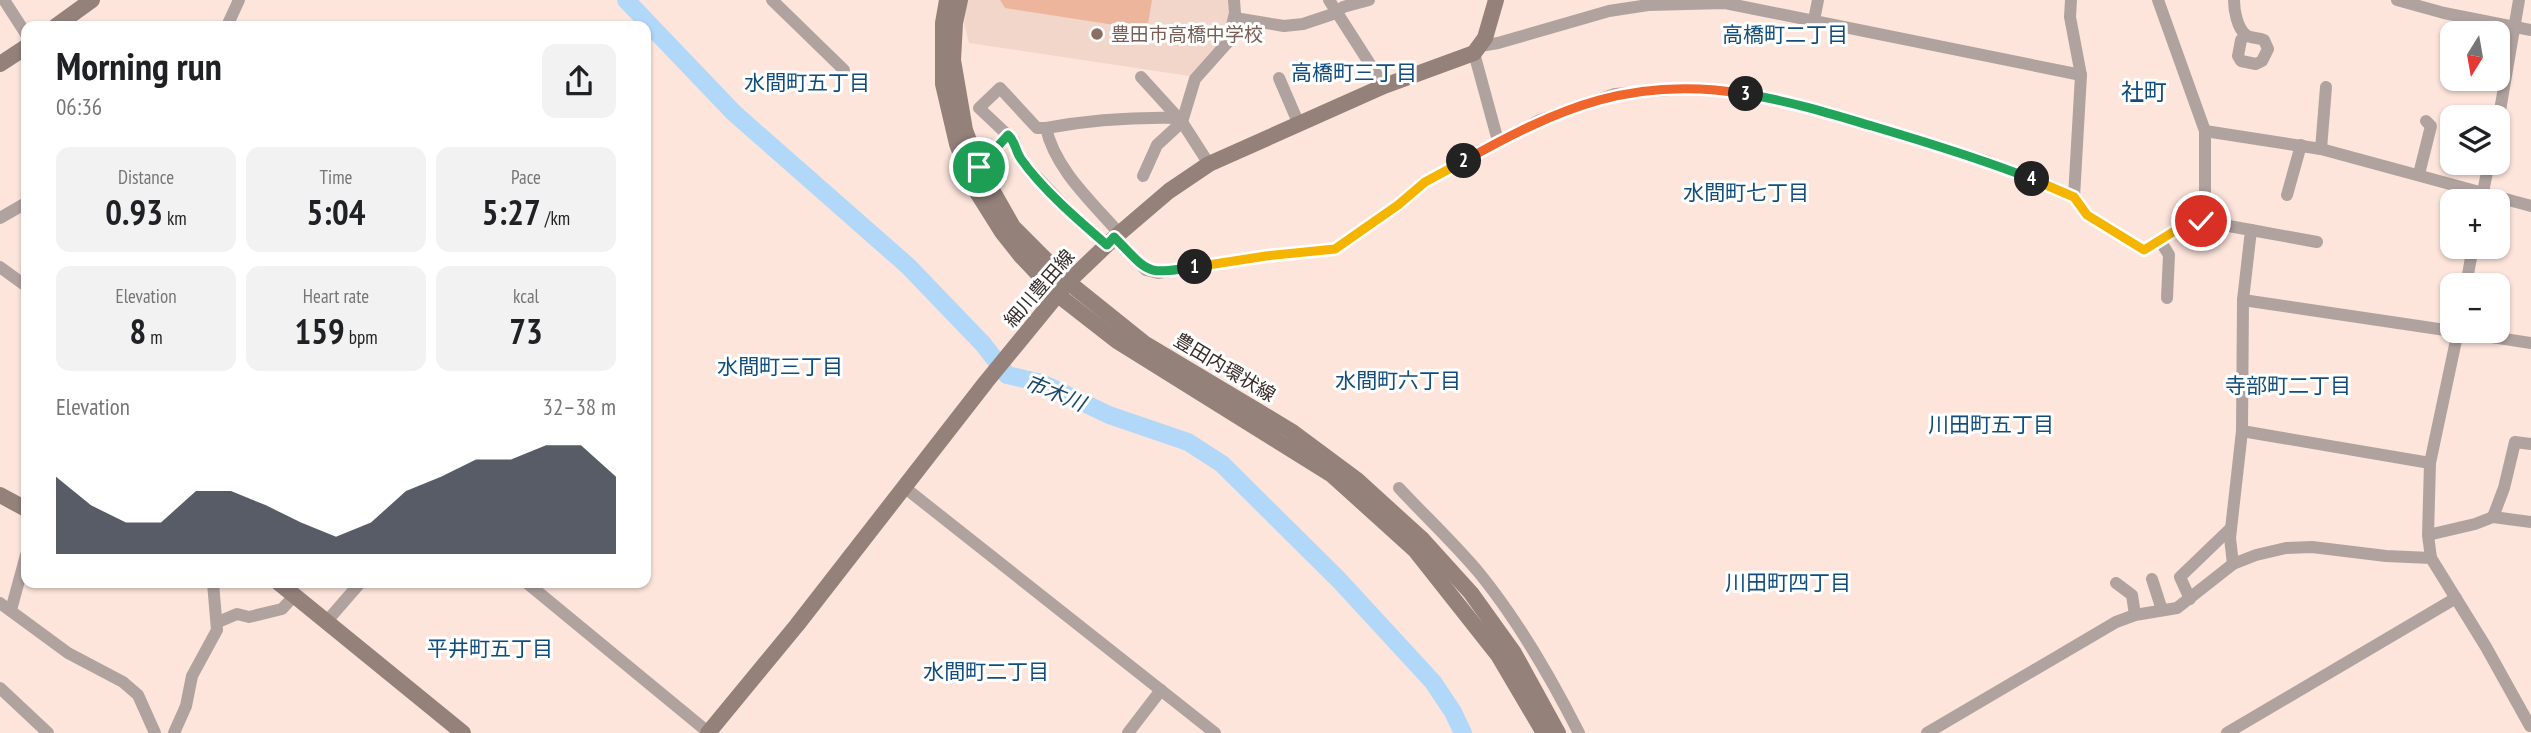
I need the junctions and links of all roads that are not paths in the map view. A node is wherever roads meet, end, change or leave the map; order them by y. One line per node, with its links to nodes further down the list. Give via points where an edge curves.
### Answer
1 (4, 0): 23 (street)
2 (92, 0): 21 (street)
3 (239, 0): 22 (street)
4 (772, 0): 30 (street)
5 (947, 0): 64 (street, 豊田内環状線, via 943,84 965,166 1002,232)
6 (960, 0): 47 (street, 豊田内環状線, via 953,60 965,130)
7 (1234, 0): 19 (street)
8 (1329, 0): 18 (street)
9 (1369, 0): 18 (street)
10 (1496, 0): 27 (street)
11 (1818, 0): 20 (street)
12 (2071, 0): 31 (street)
13 (2158, 0): 41 (street)
14 (2234, 0): 26 (street, via 2236,17)
15 (2397, 0): 24 (street)
16 (2519, 0): 24 (street)
17 (1647, 2): 20 (street, via 1725,3); 27 (street)
18 (1336, 13): 19 (street, via 1284,26); 34 (street)
19 (1235, 18): 37 (street, via 1223,49 1194,81)
20 (1814, 20): 31 (street)
21 (63, 21)
22 (229, 21)
23 (21, 26)
24 (2515, 27): 25 (street); 36 (street)
25 (2531, 30)
26 (2246, 35)
27 (1477, 49): 34 (street, 細川豊田線); 43 (street)
28 (21, 50): 29 (street)
29 (0, 64)
30 (844, 70)
31 (2081, 75): 52 (street)
32 (1141, 77): 37 (street)
33 (1279, 78): 39 (street)
34 (1384, 86): 39 (street, 細川豊田線)
35 (2326, 87): 45 (street)
36 (2501, 105)
37 (1180, 120): 40 (street, via 1129,117); 46 (street); 49 (street, via 1157,145)
38 (2426, 121): 48 (street, via 2431,126)
39 (1298, 122): 46 (street, 細川豊田線)
40 (1046, 128): 42 (street, via 1037,128 1000,88 979,108); 59 (street, via 1050,147)
41 (2205, 131): 44 (street); 57 (street)
42 (1008, 135): 47 (street); 59 (street, via 1021,160 1074,216)
43 (1498, 141): 52 (street, via 1552,115 1615,94 1698,88 1730,91 1797,104 1987,161); 59 (street, via 1425,182 1335,249 1158,273 1146,270)
44 (2301, 145): 45 (street); 51 (street)
45 (2321, 149): 48 (street)
46 (1209, 164): 59 (street, 細川豊田線)
47 (979, 167): 64 (street, 豊田内環状線, via 1013,227)
48 (2418, 174): 50 (street)
49 (1143, 176)
50 (2460, 189)
51 (2287, 195)
52 (2074, 197): 60 (street, via 2087,215 2144,250)
53 (2510, 202): 55 (street)
54 (21, 206): 56 (street)
55 (2531, 206)
56 (0, 218)
57 (2206, 221): 58 (street); 60 (street, via 2181,227)
58 (2251, 230): 61 (street); 66 (street)
59 (1113, 239): 64 (street, 細川豊田線)
60 (2161, 242): 65 (street, via 2169,255)
61 (2317, 242)
62 (0, 267): 63 (street)
63 (21, 282)
64 (1063, 289): 74 (street, 細川豊田線); 109 (street, 豊田内環状線, via 1117,341 1332,475 1415,550 1498,655); 110 (street, 豊田内環状線, via 1291,431 1357,480 1472,593 1514,653)
65 (2166, 298)
66 (2243, 300): 67 (street); 71 (street)
67 (2440, 329)
68 (2510, 340): 70 (street)
69 (2453, 343): 73 (street)
70 (2531, 343)
71 (2242, 431): 73 (street); 80 (street)
72 (2531, 444): 78 (street, via 2515,442)
73 (2430, 463): 81 (street)
74 (904, 487): 100 (street); 106 (street, 細川豊田線)
75 (1399, 488): 111 (street, via 1479,573 1505,608)
76 (0, 495): 77 (street)
77 (21, 506)
78 (2493, 517): 79 (street); 81 (street)
79 (2531, 522)
80 (2231, 528): 83 (street); 93 (street, via 2180,577)
81 (2428, 535): 82 (street)
82 (2431, 558): 83 (street, via 2312,547 2286,548); 92 (street)
83 (2232, 564): 93 (street)
84 (21, 567): 94 (street)
85 (2152, 579): 95 (street)
86 (2116, 583): 96 (street, via 2132,595)
87 (214, 588): 98 (street)
88 (285, 588): 91 (street)
89 (356, 588): 97 (street)
90 (533, 588): 106 (street)
91 (294, 596): 97 (street); 98 (street, via 282,609 249,617 237,614)
92 (2456, 598): 101 (street); 113 (street)
93 (2190, 599): 95 (street, via 2177,608)
94 (5, 606): 103 (street, via 68,653 123,682 138,695)
95 (2162, 610): 96 (street)
96 (2134, 615): 112 (street, via 2091,635)
97 (327, 621): 105 (street)
98 (218, 622): 104 (street, via 192,676)
99 (0, 688): 102 (street)
100 (1161, 690): 107 (street); 108 (street)
101 (2530, 726)
102 (48, 733)
103 (155, 733)
104 (174, 733)
105 (463, 733)
106 (709, 733)
107 (1128, 733)
108 (1215, 733)
109 (1544, 733)
110 (1558, 733)
111 (1579, 733)
112 (1927, 733)
113 (2227, 733)

